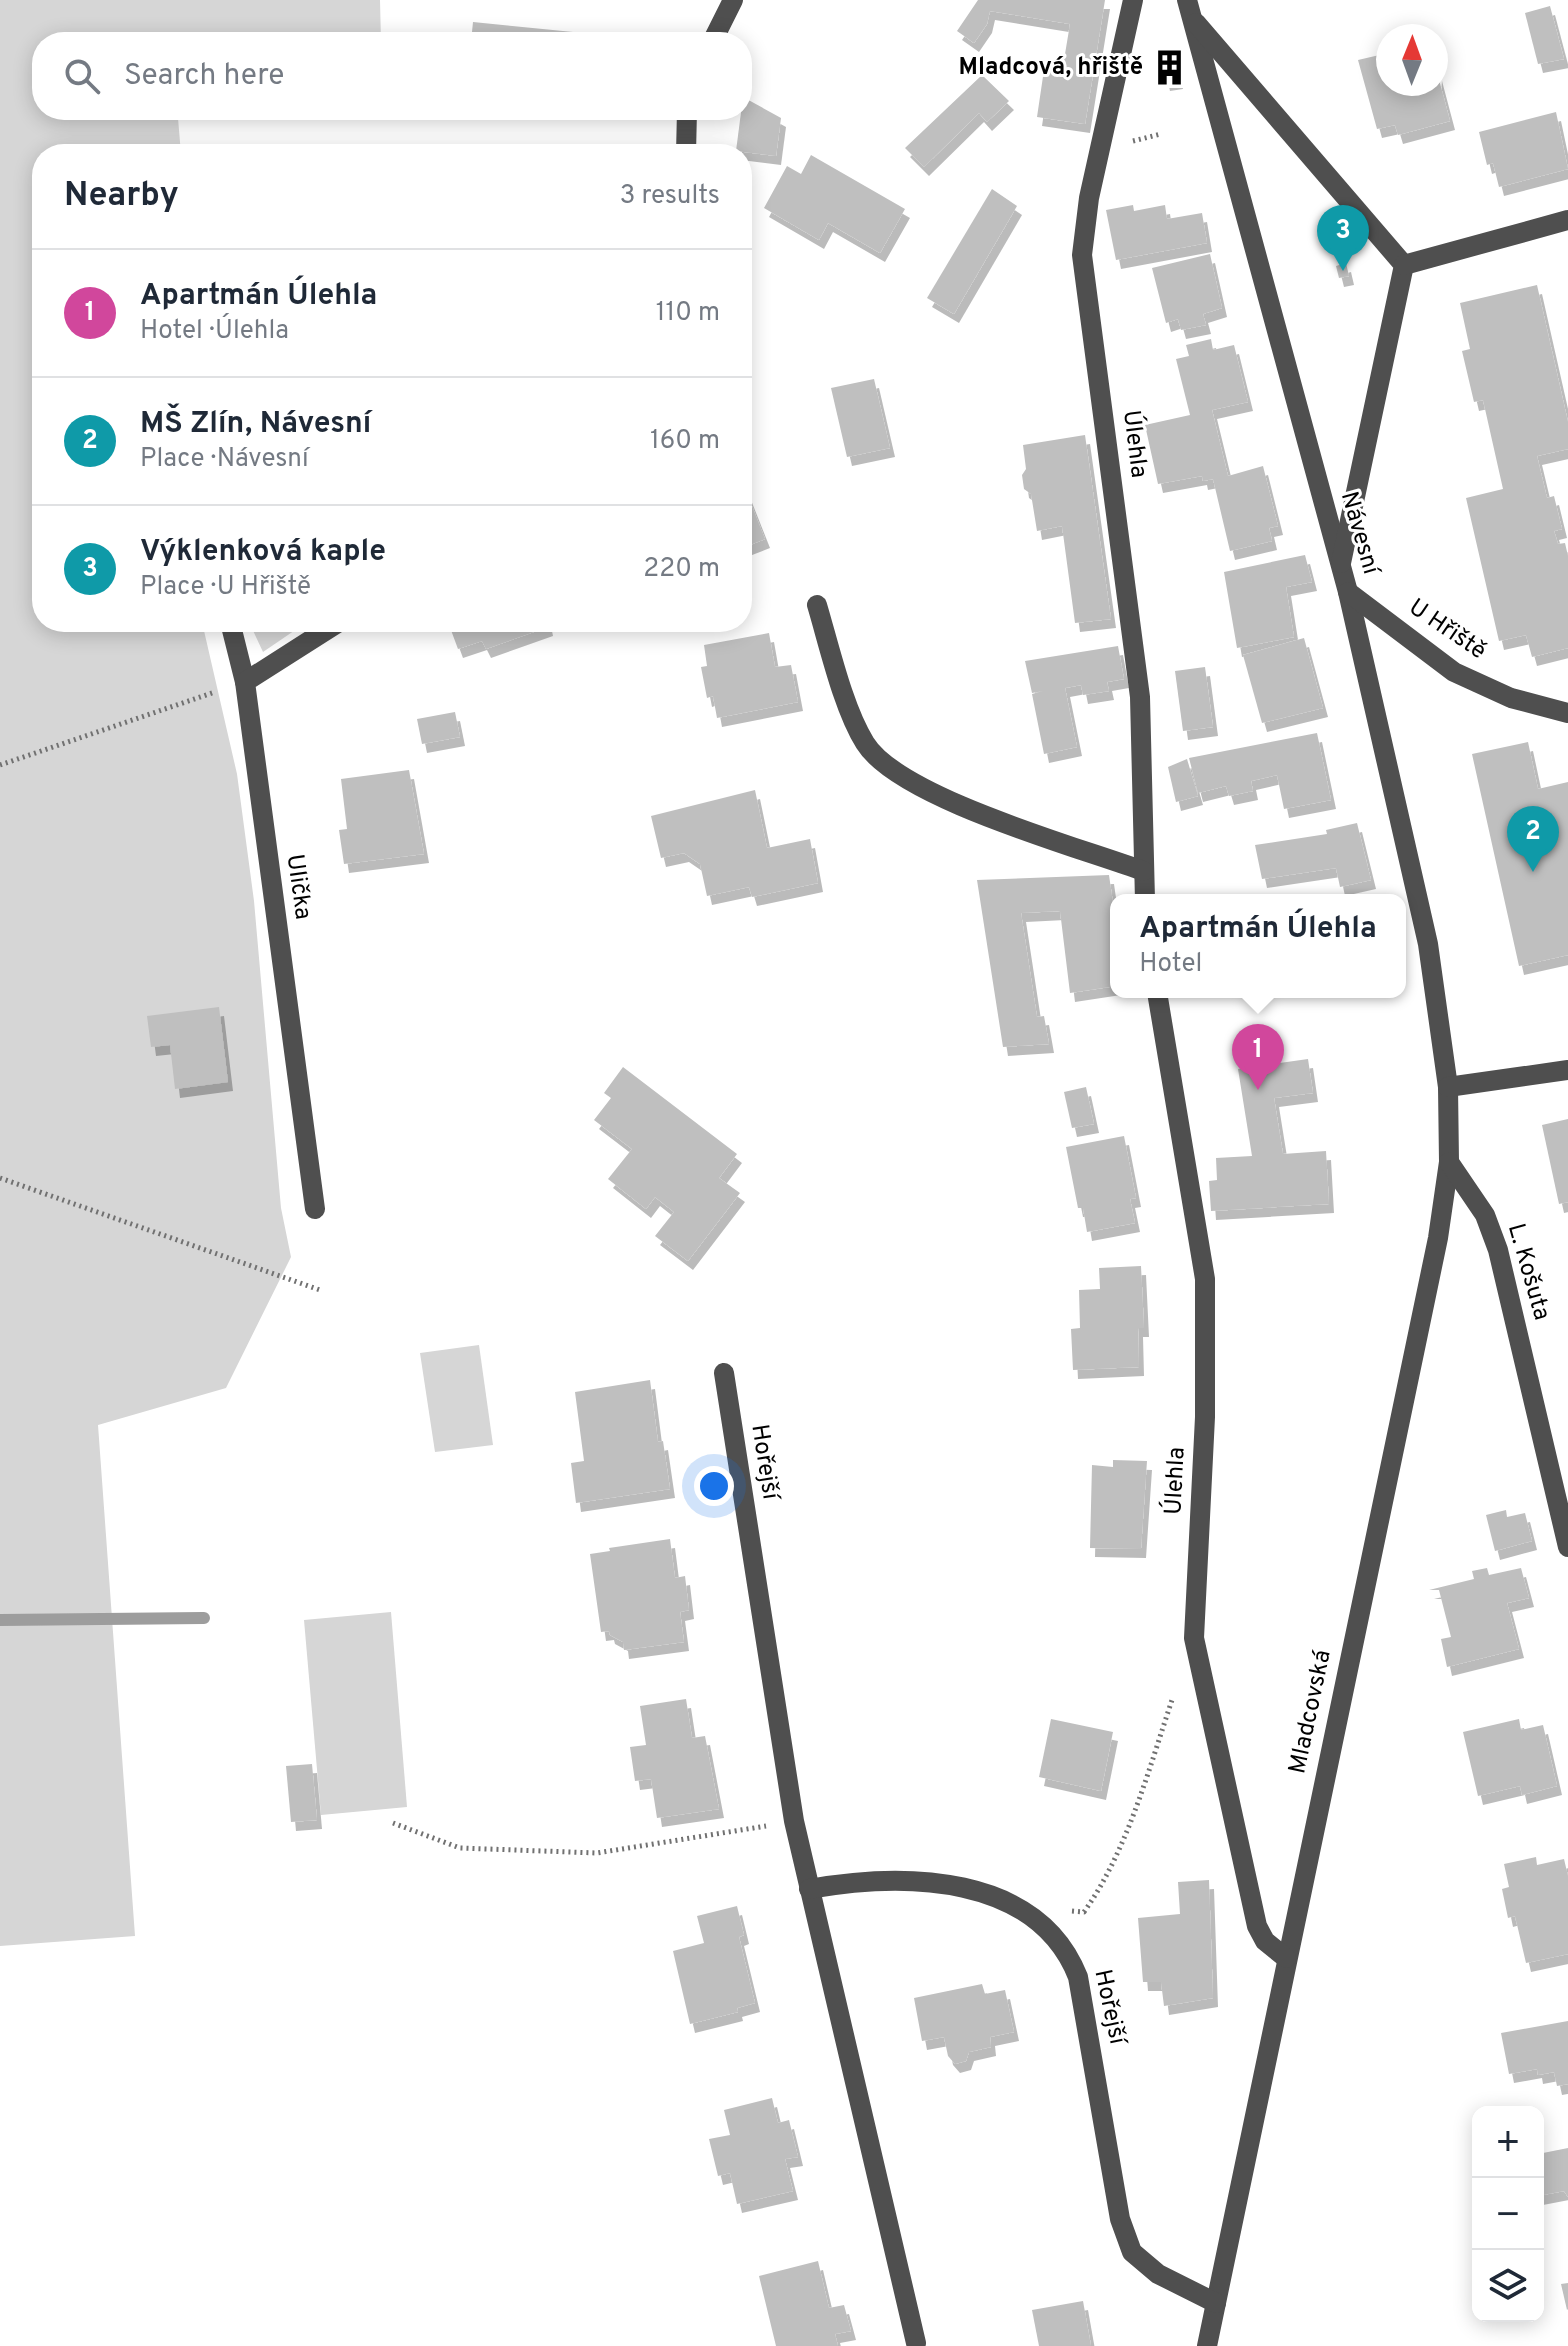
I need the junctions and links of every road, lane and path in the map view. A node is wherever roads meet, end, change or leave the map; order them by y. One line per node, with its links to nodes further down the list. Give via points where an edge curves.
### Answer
1 (733, 0): 4 (street)
2 (1133, 0): 17 (street, Úlehla, via 1089,198 1082,255 1140,697)
3 (1189, 8): 8 (street); 9 (street, Návesní)
4 (717, 32)
5 (687, 120): 6 (street)
6 (686, 144)
7 (1568, 220): 8 (street)
8 (1404, 265): 9 (street)
9 (1340, 567): 10 (street, Návesní)
10 (1348, 592): 15 (street, U Hřiště, via 1454,672 1511,698); 21 (street, Návesní, via 1428,944)
11 (817, 605): 17 (street, via 864,742 881,762 929,793)
12 (232, 632): 14 (street, Ulička)
13 (323, 632): 14 (street)
14 (245, 682): 16 (path); 24 (street, Ulička)
15 (1568, 713)
16 (0, 765)
17 (1143, 871): 18 (street, Úlehla)
18 (1145, 894)
19 (1158, 998): 33 (street, Úlehla, via 1205,1279 1205,1417 1194,1638 1251,1904 1265,1941)
20 (1568, 1070): 21 (street)
21 (1448, 1087): 22 (street, Mladcovská)
22 (1449, 1162): 27 (street, L. Košuta, via 1485,1215 1498,1250); 33 (street, Mladcovská, via 1410,1377)
23 (0, 1178): 25 (path)
24 (315, 1209)
25 (320, 1290)
26 (724, 1373): 31 (street, Hořejší)
27 (1568, 1547)
28 (1174, 1694): 32 (path, via 1100,1890 1084,1912)
29 (767, 1811): 30 (path, via 770,1825 597,1853 460,1848)
30 (393, 1823)
31 (809, 1889): 34 (street, Hořejší, via 849,1882 958,1886 985,1892 1037,1919 1071,1958 1078,1977 1120,2219 1132,2252 1158,2274); 35 (street, Hořejší)
32 (1065, 1909)
33 (1286, 1958): 34 (street, Mladcovská)
34 (1216, 2303): 36 (street, Mladcovská)
35 (916, 2343)
36 (1207, 2346)

